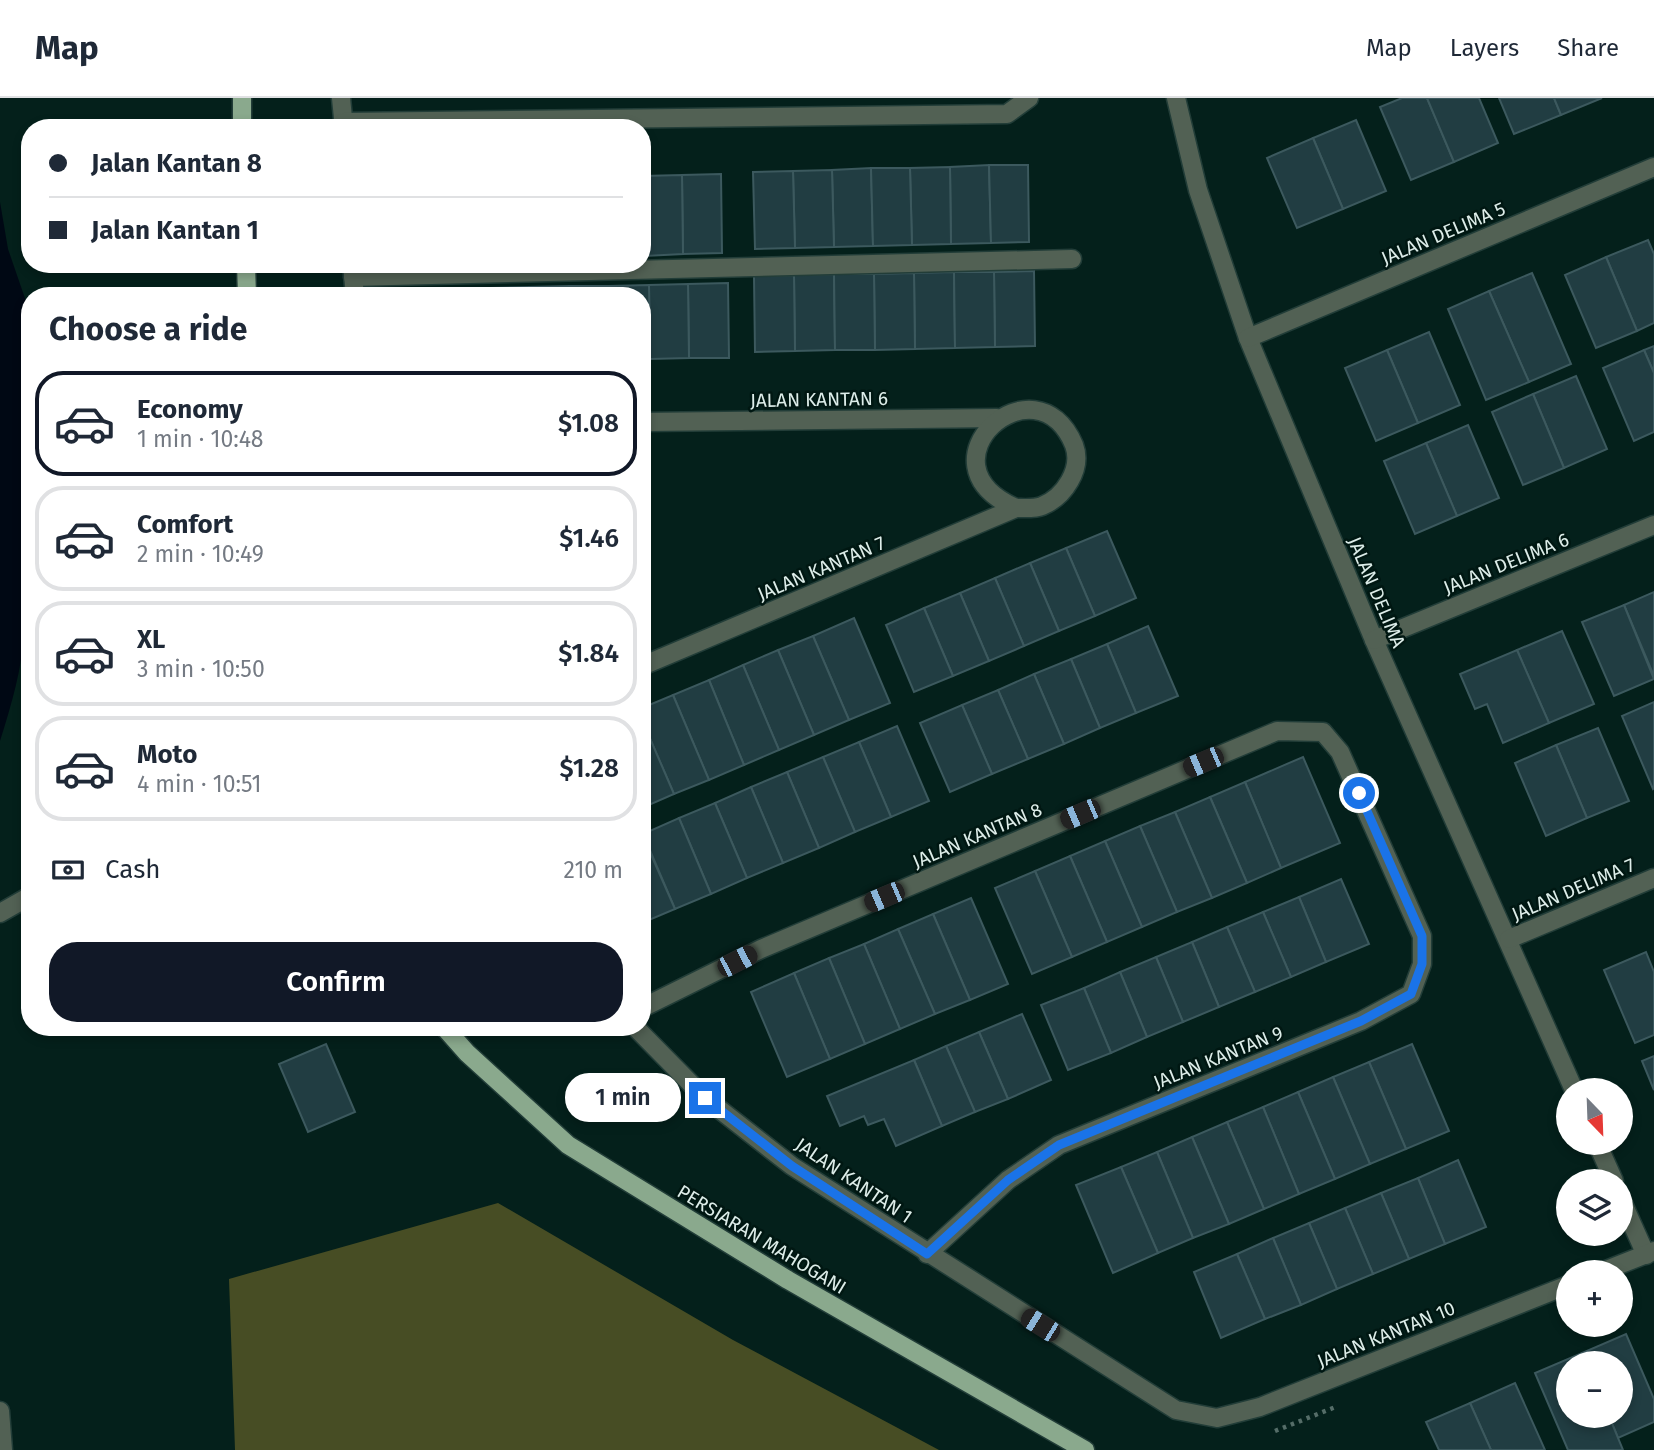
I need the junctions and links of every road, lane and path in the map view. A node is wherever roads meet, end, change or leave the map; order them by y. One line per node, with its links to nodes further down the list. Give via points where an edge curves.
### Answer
1 (242, 98): 5 (main road)
2 (341, 98): 6 (street)
3 (1029, 98): 7 (street, via 1007,114)
4 (1176, 98): 11 (street, JALAN DELIMA, via 1198,190)
5 (242, 119)
6 (343, 119)
7 (651, 120)
8 (1654, 167): 11 (street, JALAN DELIMA 5)
9 (1072, 259): 10 (street)
10 (651, 266)
11 (1248, 338): 16 (street, JALAN DELIMA)
12 (997, 418): 13 (street, JALAN KANTAN 6); 14 (street, via 981,435 975,458 980,480 995,499); 14 (street, via 1020,410 1044,412 1064,426 1075,448 1074,473 1062,494 1041,507)
13 (651, 422)
14 (1016, 508): 17 (street, JALAN KANTAN 7)
15 (1654, 525): 16 (street, JALAN DELIMA 6)
16 (1374, 640): 22 (street, JALAN DELIMA)
17 (651, 662)
18 (1386, 855): 23 (street, JALAN KANTAN 8, via 1340,751 1323,732 1277,731 761,949); 29 (street, JALAN KANTAN 9, via 1422,936 1422,964 1411,994 1361,1021 1059,1145 1008,1180)
19 (1654, 878): 22 (street, JALAN DELIMA 7)
20 (21, 901): 21 (street)
21 (0, 913)
22 (1508, 939): 26 (street, JALAN DELIMA)
23 (651, 1004)
24 (452, 1036): 35 (main road, PERSIARAN MAHOGANI, via 568,1145 788,1280)
25 (644, 1036): 29 (street, JALAN KANTAN 1, via 705,1098 792,1166)
26 (1569, 1078)
27 (1633, 1221): 28 (street)
28 (1650, 1253): 30 (street)
29 (927, 1254): 33 (street, JALAN KANTAN 1, via 1176,1410)
30 (1632, 1260)
31 (1556, 1290): 33 (street, JALAN KANTAN 10, via 1260,1407)
32 (0, 1411): 34 (street)
33 (1217, 1418)
34 (3, 1450)
35 (1085, 1450)

